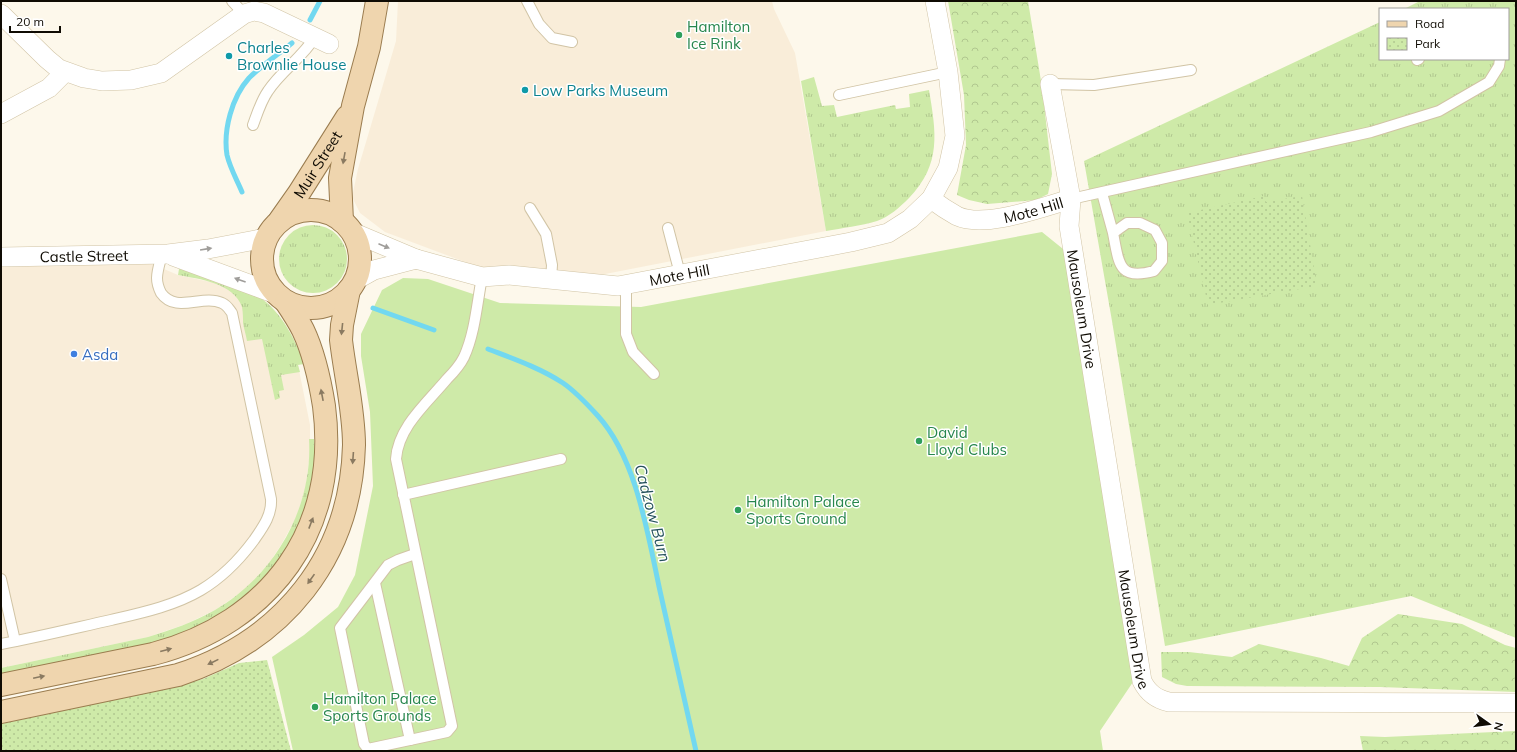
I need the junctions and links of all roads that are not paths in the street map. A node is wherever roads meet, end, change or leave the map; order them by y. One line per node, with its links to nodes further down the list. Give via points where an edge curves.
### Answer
1 (377, 1): 14 (main road, Muir Street, via 369,47)
2 (527, 1): 7 (lane, via 539,24 552,38)
3 (935, 1): 11 (street, Mote Hill)
4 (238, 8): 6 (street, via 260,12); 10 (street, via 194,49 161,73 124,80 96,80)
5 (1, 14): 10 (street, via 47,59)
6 (322, 41): 16 (lane, via 306,50 269,90)
7 (572, 42)
8 (1500, 60): 17 (lane, via 1489,82 1438,111 1371,132)
9 (1191, 70): 12 (lane, via 1094,85)
10 (65, 72): 15 (street, via 49,88)
11 (948, 72): 13 (lane); 18 (street, Mote Hill, via 955,136 948,168)
12 (1050, 84): 19 (street, Mote Hill)
13 (839, 95)
14 (353, 106): 21 (main road, Muir Street, one-way to 21, via 340,178); 23 (main road, Muir Street)
15 (1, 114)
16 (253, 125)
17 (1102, 193): 19 (lane); 24 (lane)
18 (931, 199): 19 (street, Mote Hill, via 958,216 978,220 1002,218); 28 (street, Mote Hill, via 910,219 888,233)
19 (1070, 199): 43 (street, Mausoleum Drive, via 1069,226 1142,681 1146,689 1159,699 1169,702)
20 (530, 208): 30 (lane, via 546,234 552,265)
21 (347, 226): 23 (main road, via 333,214 311,210 289,215); 27 (street, Mote Hill, one-way to 27); 31 (main road, via 358,243 360,256 359,268)
22 (668, 228): 28 (lane)
23 (273, 230): 25 (street, Castle Street, one-way to 23, via 208,249); 33 (main road, via 262,250 262,262 269,285)
24 (1113, 233): 24 (lane, via 1127,223 1140,224 1155,230 1162,243 1162,261 1154,271 1141,275 1128,272 1120,265)
25 (165, 254): 26 (street, Castle Street); 33 (street, Castle Street, one-way to 25, via 248,283); 40 (lane, via 157,279 164,298 174,303 220,302 228,306 232,313 271,499 270,512 258,534 235,562 212,582 187,597 130,615)
26 (1, 257)
27 (416, 259): 29 (street, Mote Hill); 31 (street, Mote Hill, via 374,270)
28 (680, 274): 32 (street, Mote Hill)
29 (482, 277): 30 (street, Mote Hill, via 508,275); 36 (lane, via 464,358 414,418 397,444 396,459)
30 (551, 279): 32 (street, Mote Hill)
31 (352, 285): 33 (main road, via 341,298 320,308 296,306); 44 (main road, one-way to 44, via 341,340 354,435 349,488 343,514 328,552 292,605 247,643 200,668 178,675)
32 (626, 285): 34 (lane, via 626,334 633,352)
33 (281, 298): 42 (main road, one-way to 33, via 153,654 194,640 243,612 270,588 289,565 307,534 319,498 327,456 327,437 323,396 312,355 303,331)
34 (654, 374)
35 (561, 459): 36 (lane)
36 (403, 495): 37 (lane)
37 (415, 554): 39 (lane, via 388,565); 45 (lane, via 452,723 447,732)
38 (1, 578): 40 (lane)
39 (376, 583): 45 (lane); 45 (lane, via 340,628 364,744 371,749)
40 (15, 641): 41 (lane)
41 (1, 644)
42 (1, 685)
43 (1516, 703)
44 (1, 712)
45 (410, 740)

